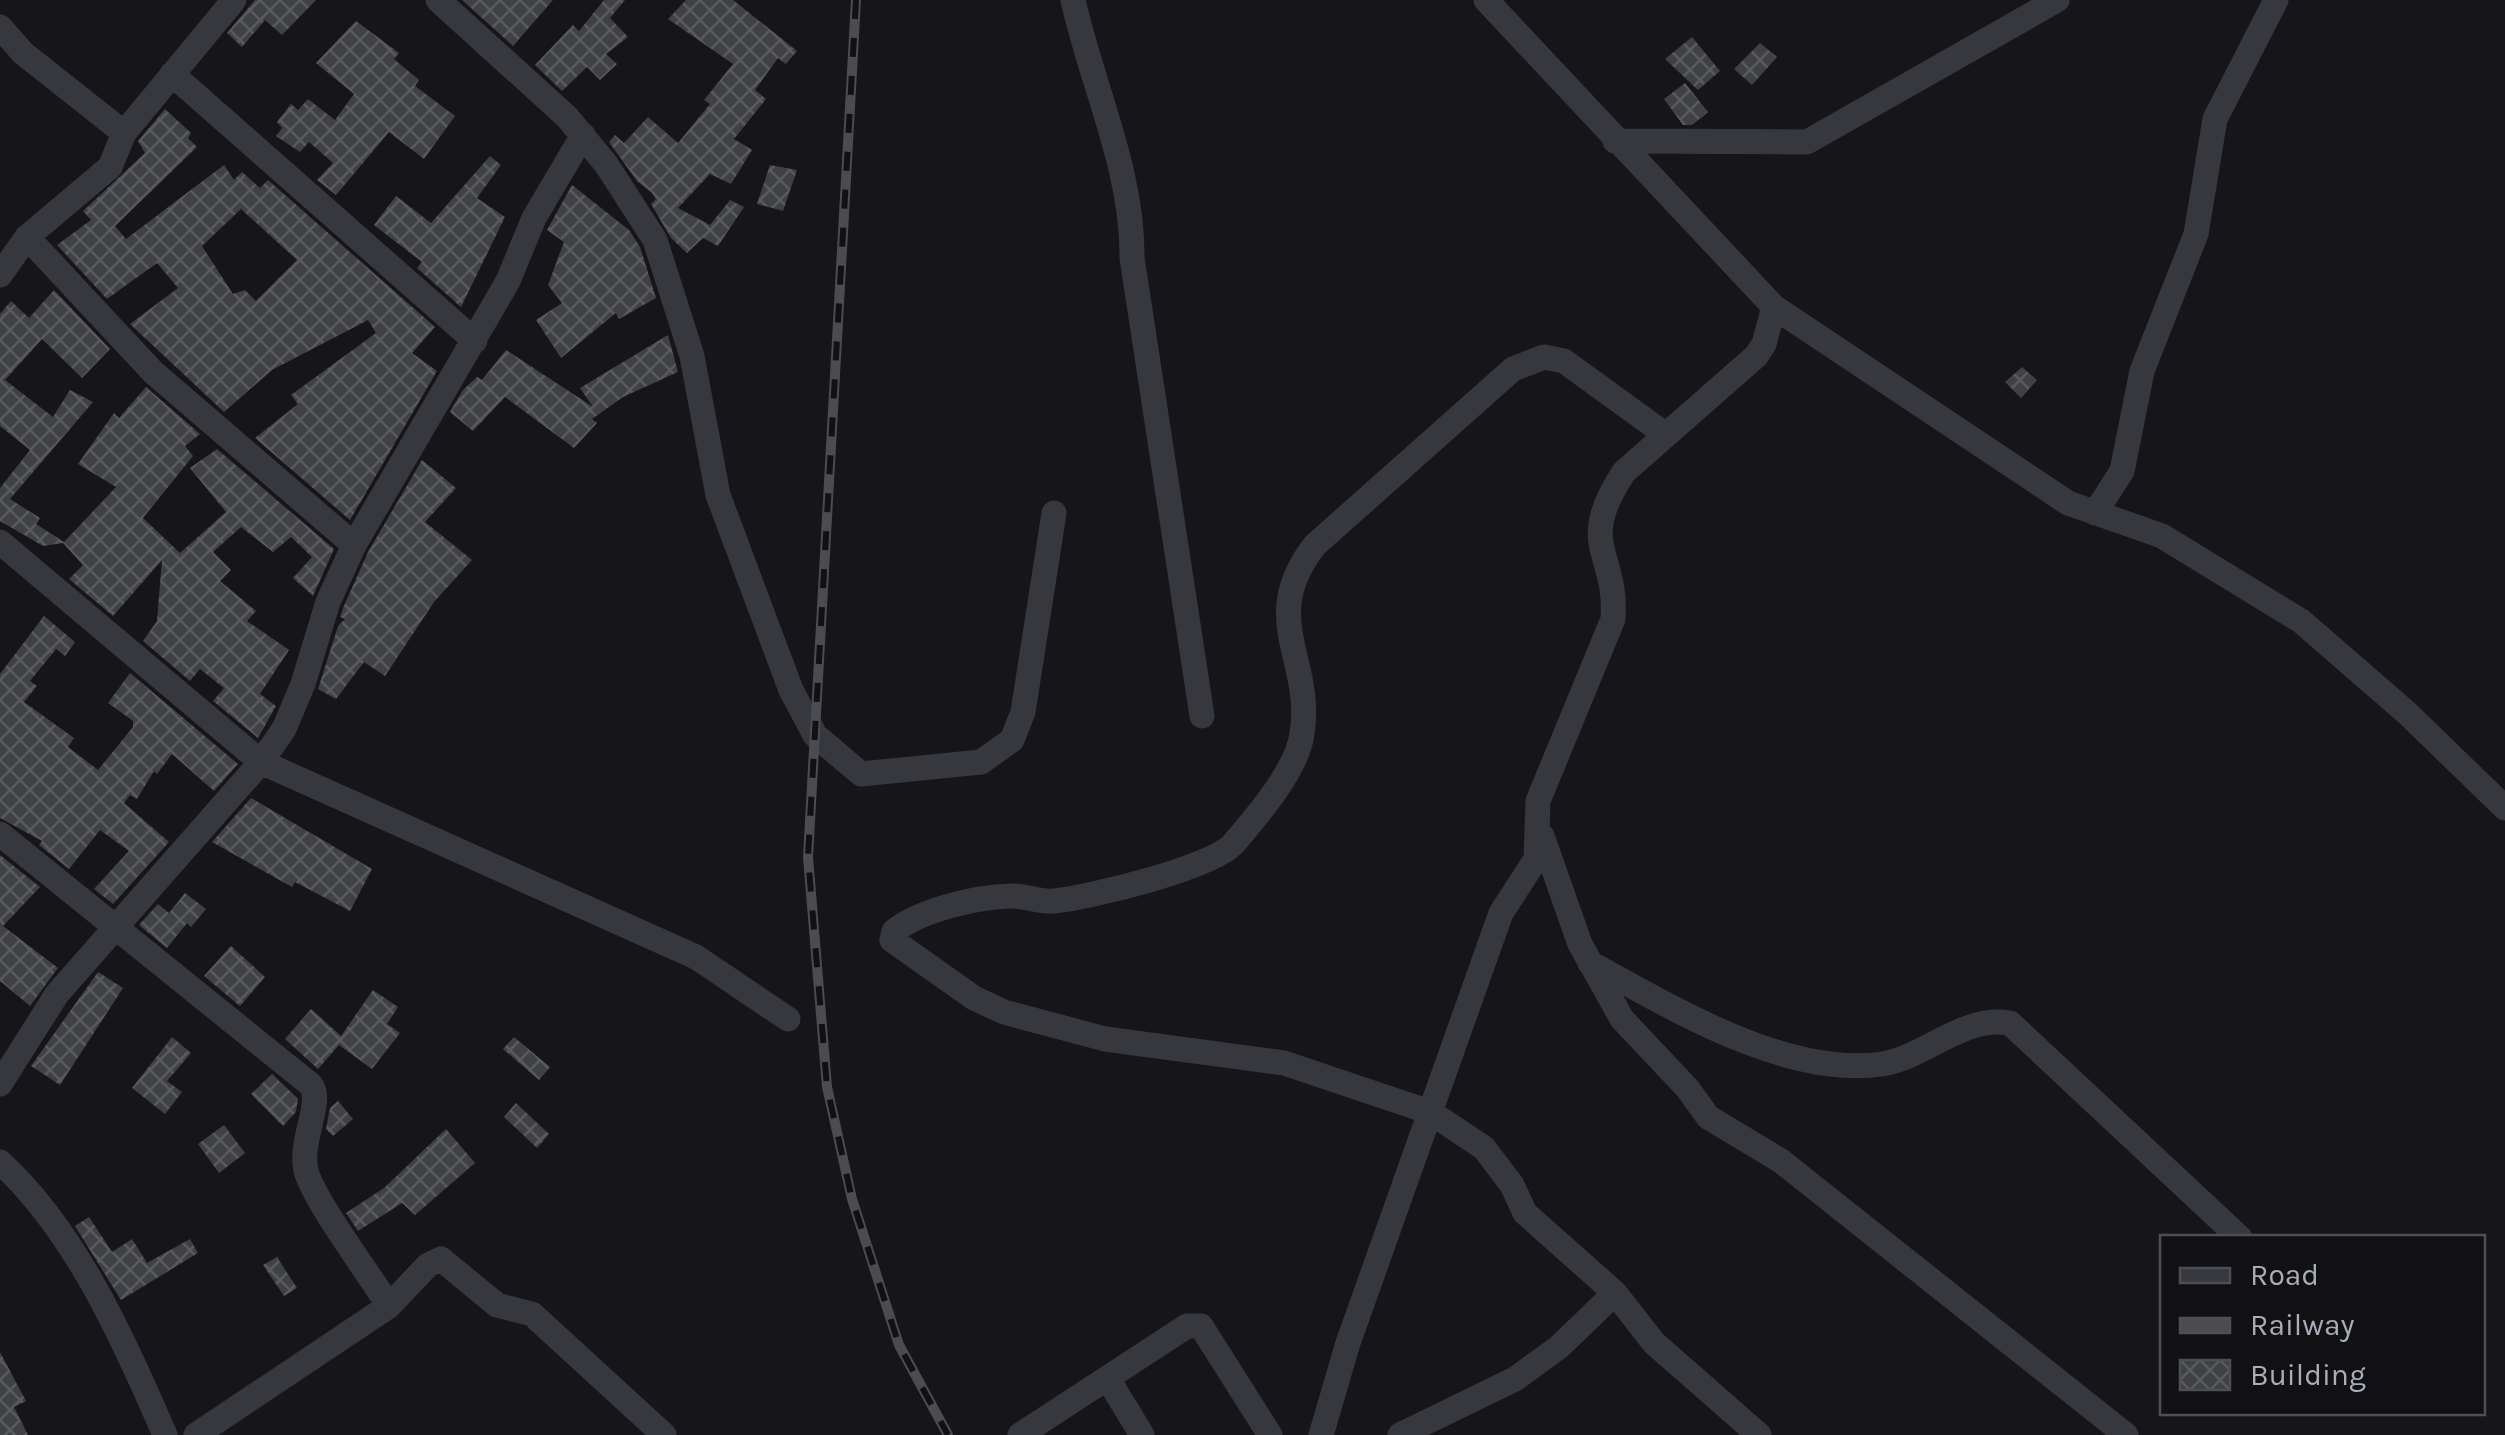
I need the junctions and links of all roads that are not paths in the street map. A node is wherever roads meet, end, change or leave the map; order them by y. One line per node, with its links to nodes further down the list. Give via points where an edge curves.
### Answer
1 (234, 0): 8 (street)
2 (438, 0): 10 (street)
3 (1073, 0): 21 (street, via 1132,228)
4 (1486, 0): 11 (street)
5 (2057, 0): 11 (street, via 1820,138)
6 (2276, 0): 17 (street, via 2216,119 2196,234 2142,371 2122,471)
7 (0, 27): 9 (street)
8 (172, 74): 9 (street); 15 (street)
9 (124, 133): 12 (street, via 110,167)
10 (583, 135): 15 (street); 18 (street, via 655,240 692,356 718,495 791,690 816,735 861,774 981,762 1012,740 1024,712)
11 (1615, 141): 14 (street)
12 (26, 238): 13 (street); 20 (street, via 153,372)
13 (0, 276)
14 (1774, 307): 16 (street, via 1756,356); 17 (street, via 2068,503)
15 (475, 341): 20 (street)
16 (1666, 435): 24 (street, via 1624,472 1600,522 1613,619 1538,801); 30 (street, via 1564,361 1544,357 1513,369 1300,564 1287,597 1302,740 1232,846 1187,870 1058,901 992,898 916,918 894,931 892,940 1004,1012 1105,1040 1284,1062)
17 (2095, 512): 23 (street, via 2162,536 2301,621)
18 (1054, 513)
19 (0, 542): 22 (street)
20 (354, 545): 22 (street, via 284,729)
21 (1202, 716)
22 (261, 762): 26 (street); 28 (street, via 696,957)
23 (2505, 808)
24 (1537, 822): 27 (street); 30 (street, via 1536,860 1501,913)
25 (0, 834): 26 (street)
26 (114, 928): 29 (street, via 57,994); 34 (street, via 311,1085 318,1102 302,1145 307,1175)
27 (1590, 963): 32 (street, via 1701,1023 1814,1062 1883,1064 1989,1020 2010,1023); 45 (street, via 1622,1019 1708,1118 1781,1162)
28 (788, 1018)
29 (0, 1084)
30 (1430, 1112): 33 (street, via 1484,1148 1524,1213); 43 (street)
31 (0, 1162): 37 (street, via 41,1206 121,1334)
32 (2237, 1235)
33 (1616, 1293): 36 (street, via 1516,1380); 44 (street, via 1654,1342)
34 (389, 1306): 38 (street); 39 (street, via 434,1260 449,1262 497,1305 532,1314)
35 (1108, 1379): 40 (street); 41 (street); 42 (street, via 1187,1326 1201,1326)
36 (1405, 1434)
37 (165, 1435)
38 (196, 1435)
39 (664, 1435)
40 (1020, 1435)
41 (1142, 1435)
42 (1270, 1435)
43 (1320, 1435)
44 (1759, 1435)
45 (2126, 1435)

